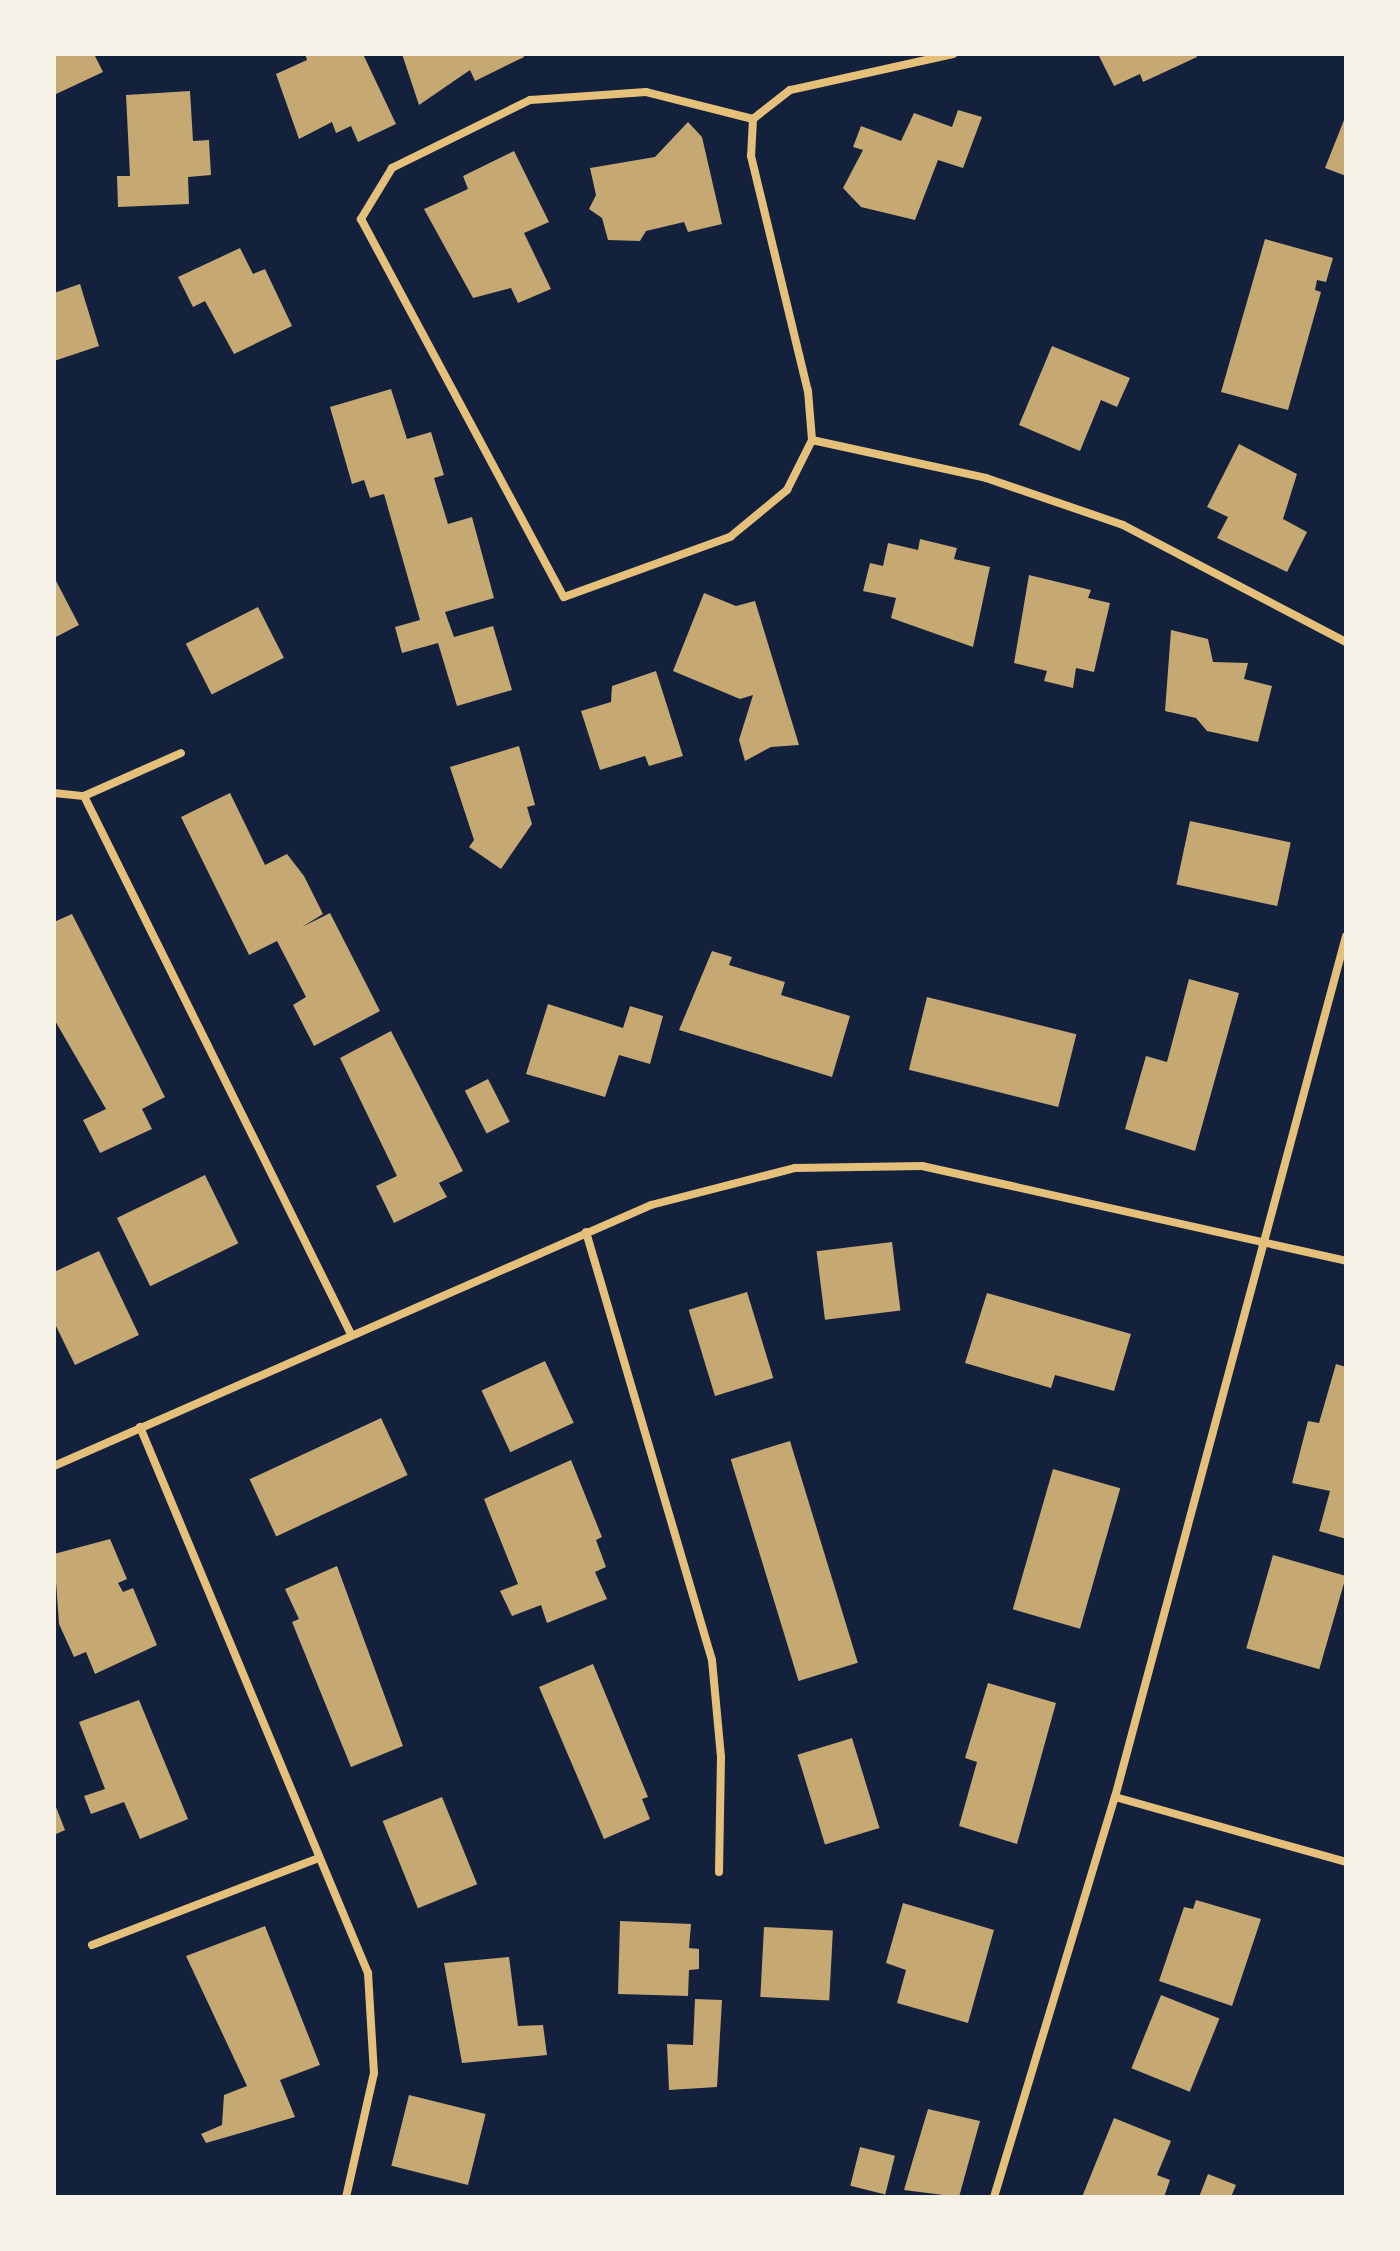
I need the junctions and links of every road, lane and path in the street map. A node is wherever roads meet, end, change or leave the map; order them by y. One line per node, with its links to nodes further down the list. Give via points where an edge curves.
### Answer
1 (953, 54): 2 (street, via 790,90)
2 (753, 119): 3 (street, via 751,156 808,391); 3 (street, via 646,92 530,100 392,168 361,219 564,597 730,537 787,490)
3 (812, 440): 4 (street, via 986,478 1123,525)
4 (1346, 642)
5 (181, 753): 7 (street)
6 (54, 793): 7 (street)
7 (84, 796): 12 (street)
8 (1346, 936): 10 (street)
9 (586, 1232): 10 (street, via 651,1205 795,1168 922,1166); 12 (street); 18 (street, via 712,1660 721,1757)
10 (1268, 1248): 11 (street); 15 (street)
11 (1346, 1261)
12 (350, 1332): 13 (street)
13 (140, 1427): 14 (street); 16 (street)
14 (54, 1466)
15 (1115, 1797): 17 (street); 21 (street)
16 (319, 1858): 19 (street); 20 (street, via 368,1973 374,2073)
17 (1346, 1862)
18 (719, 1872)
19 (92, 1945)
20 (346, 2197)
21 (994, 2197)

